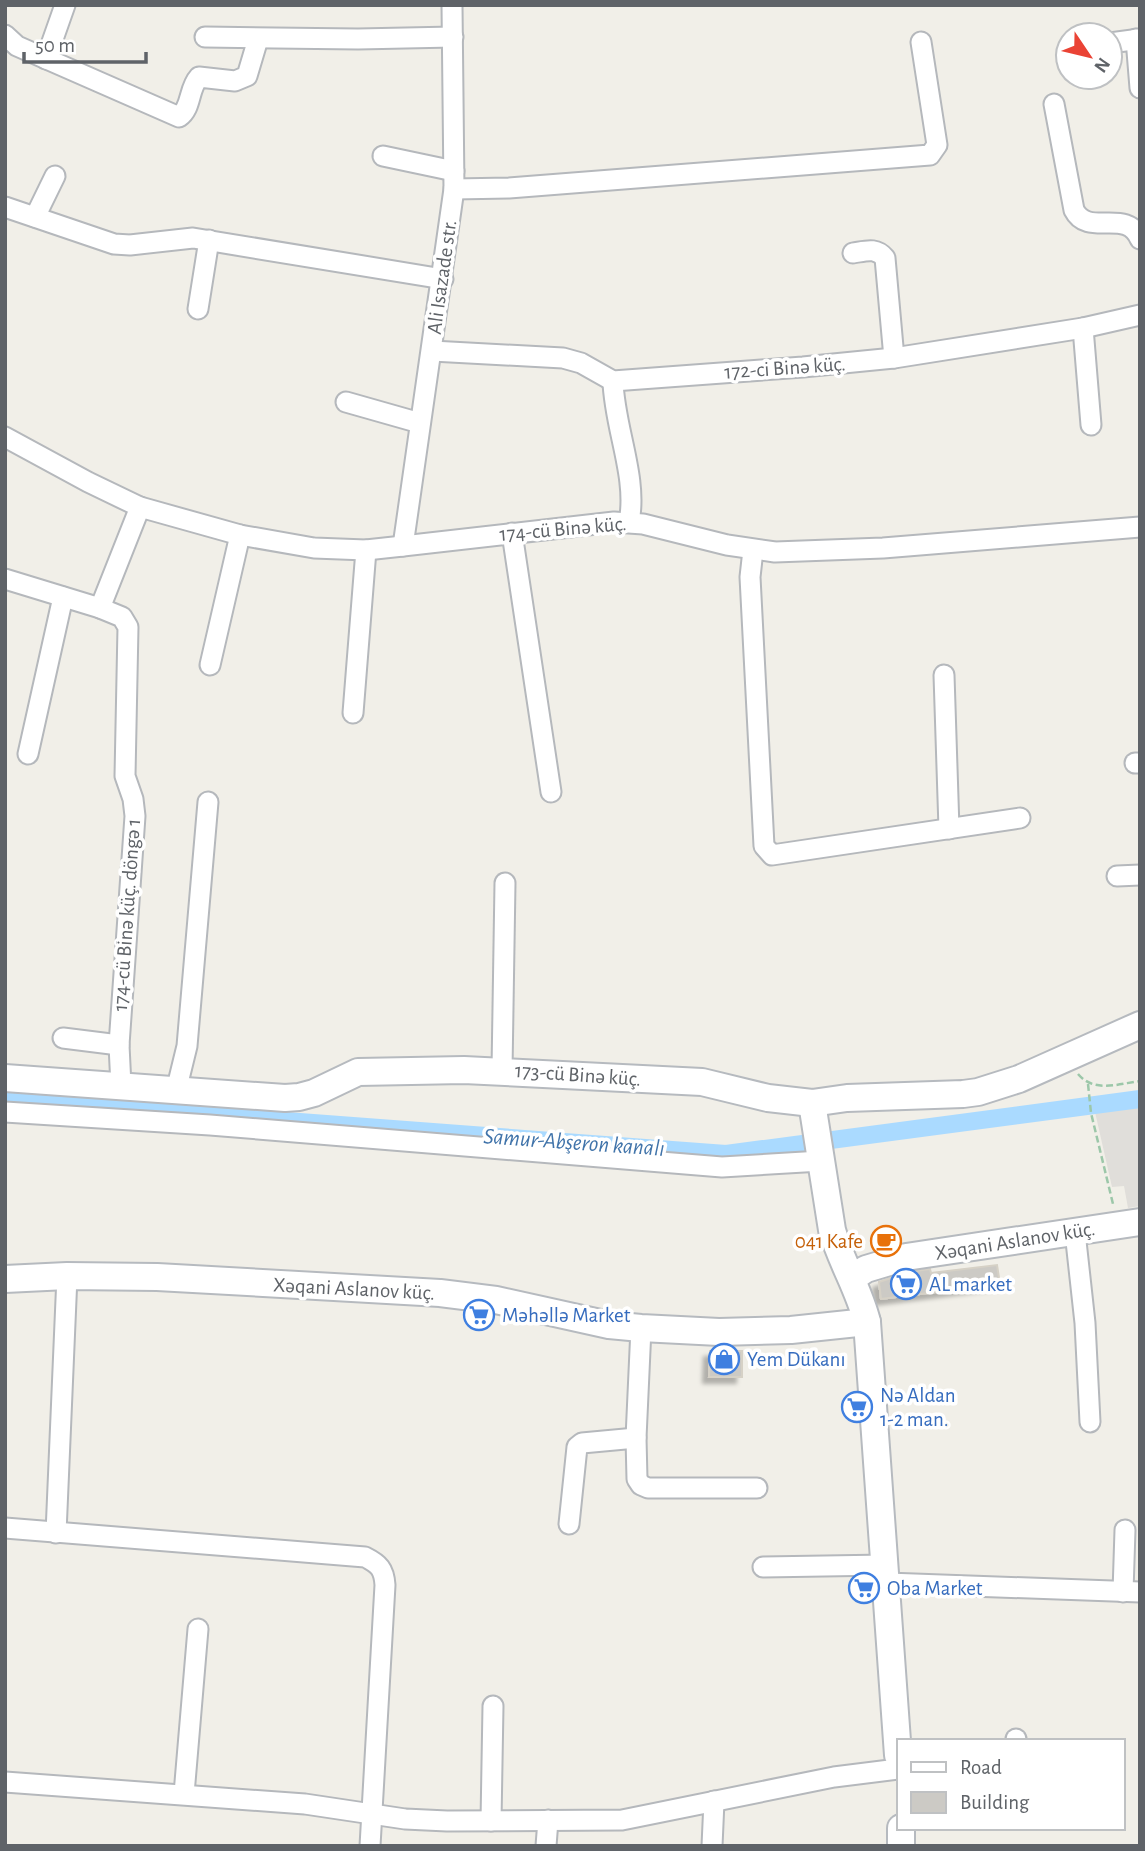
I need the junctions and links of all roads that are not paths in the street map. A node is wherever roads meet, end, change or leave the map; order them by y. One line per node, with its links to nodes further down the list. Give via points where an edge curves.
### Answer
1 (65, 5): 9 (street)
2 (452, 5): 5 (street, Ali Isazade str.)
3 (5, 35): 9 (street)
4 (205, 37): 6 (street)
5 (453, 37): 6 (street); 14 (street, Ali Isazade str.)
6 (258, 39): 9 (street, via 247,76 235,81 199,77 187,110 179,117)
7 (1138, 39): 10 (street)
8 (921, 42): 14 (street, via 937,145 930,155 509,188)
9 (46, 59)
10 (1140, 88)
11 (1054, 104): 17 (street, via 1078,217 1088,222 1126,224)
12 (383, 156): 14 (street)
13 (55, 176): 16 (street)
14 (454, 180): 20 (street, Ali Isazade str.)
15 (5, 207): 16 (street)
16 (35, 217): 18 (street, via 114,244)
17 (1140, 239)
18 (209, 240): 20 (street); 21 (street)
19 (853, 253): 25 (street, via 880,251 885,258)
20 (443, 279): 24 (street, Ali Isazade str.)
21 (198, 309)
22 (1140, 315): 23 (street, 172-ci Binə küç.)
23 (1083, 328): 25 (street, 172-ci Binə küç.); 29 (street)
24 (432, 351): 26 (street, via 563,358); 28 (street, Ali Isazade str.)
25 (894, 358): 26 (street, 172-ci Binə küç.)
26 (613, 381): 32 (street, via 631,494)
27 (346, 402): 28 (street)
28 (420, 423): 36 (street, Ali Isazade str.)
29 (1091, 425)
30 (5, 437): 31 (street, 174-cü Binə küç.)
31 (140, 507): 35 (street, 174-cü Binə küç.); 41 (street)
32 (629, 522): 34 (street, 174-cü Binə küç.); 38 (street, 174-cü Binə küç.)
33 (1140, 527): 38 (street, 174-cü Binə küç., via 883,548)
34 (512, 533): 36 (street, 174-cü Binə küç.); 46 (street)
35 (240, 535): 37 (street, 174-cü Binə küç., via 314,548); 42 (street)
36 (403, 547): 37 (street, 174-cü Binə küç.)
37 (366, 550): 44 (street)
38 (753, 550): 49 (street, via 750,577 764,846 772,855)
39 (5, 579): 40 (street, 174-cü Binə küç. döngə 1)
40 (63, 597): 41 (street, 174-cü Binə küç. döngə 1); 45 (street)
41 (100, 608): 55 (street, 174-cü Binə küç. döngə 1, via 122,617 128,627 125,776 135,816)
42 (210, 665)
43 (944, 675): 49 (street)
44 (353, 713)
45 (28, 754)
46 (551, 792)
47 (208, 802): 59 (street, via 187,1046)
48 (1020, 818): 49 (street)
49 (949, 829)
50 (1140, 875): 51 (street)
51 (1116, 876)
52 (505, 883): 56 (street)
53 (1140, 1025): 60 (street, 173-cü Binə küç., via 978,1093)
54 (63, 1038): 55 (street)
55 (119, 1045): 58 (street, 174-cü Binə küç. döngə 1)
56 (502, 1070): 59 (street, 173-cü Binə küç., via 358,1072 314,1093 285,1098); 60 (street, 173-cü Binə küç., via 702,1082 768,1098)
57 (5, 1078): 58 (street, 173-cü Binə küç.)
58 (121, 1086): 59 (street, 173-cü Binə küç.)
59 (176, 1091)
60 (812, 1102): 62 (street)
61 (5, 1112): 62 (street, via 722,1167)
62 (821, 1161): 66 (street, via 832,1230)
63 (1129, 1224): 64 (street, Xəqani Aslanov küç.)
64 (1075, 1232): 66 (street, Xəqani Aslanov küç., via 906,1257); 70 (street)
65 (67, 1276): 67 (street, Xəqani Aslanov küç.); 69 (street, Xəqani Aslanov küç., via 440,1293); 76 (street)
66 (852, 1278): 68 (street)
67 (5, 1279)
68 (867, 1322): 69 (street, Xəqani Aslanov küç., via 719,1332); 78 (street)
69 (641, 1328): 71 (street)
70 (1090, 1422)
71 (636, 1438): 72 (street, via 637,1479 648,1488); 73 (street, via 578,1447)
72 (757, 1489)
73 (569, 1524)
74 (5, 1528): 76 (street)
75 (1125, 1530): 79 (street)
76 (56, 1533): 87 (street, via 365,1557 379,1564 385,1585)
77 (763, 1567): 78 (street)
78 (887, 1574): 79 (street); 82 (street)
79 (1131, 1592)
80 (198, 1629): 85 (street)
81 (493, 1706): 89 (street)
82 (897, 1739)
83 (897, 1769): 86 (street)
84 (5, 1782): 85 (street)
85 (184, 1794): 87 (street, via 305,1804)
86 (714, 1801): 88 (street, via 622,1820); 92 (street)
87 (372, 1816): 89 (street); 90 (street)
88 (548, 1820): 89 (street); 91 (street)
89 (491, 1821)
90 (370, 1846)
91 (546, 1846)
92 (712, 1846)

